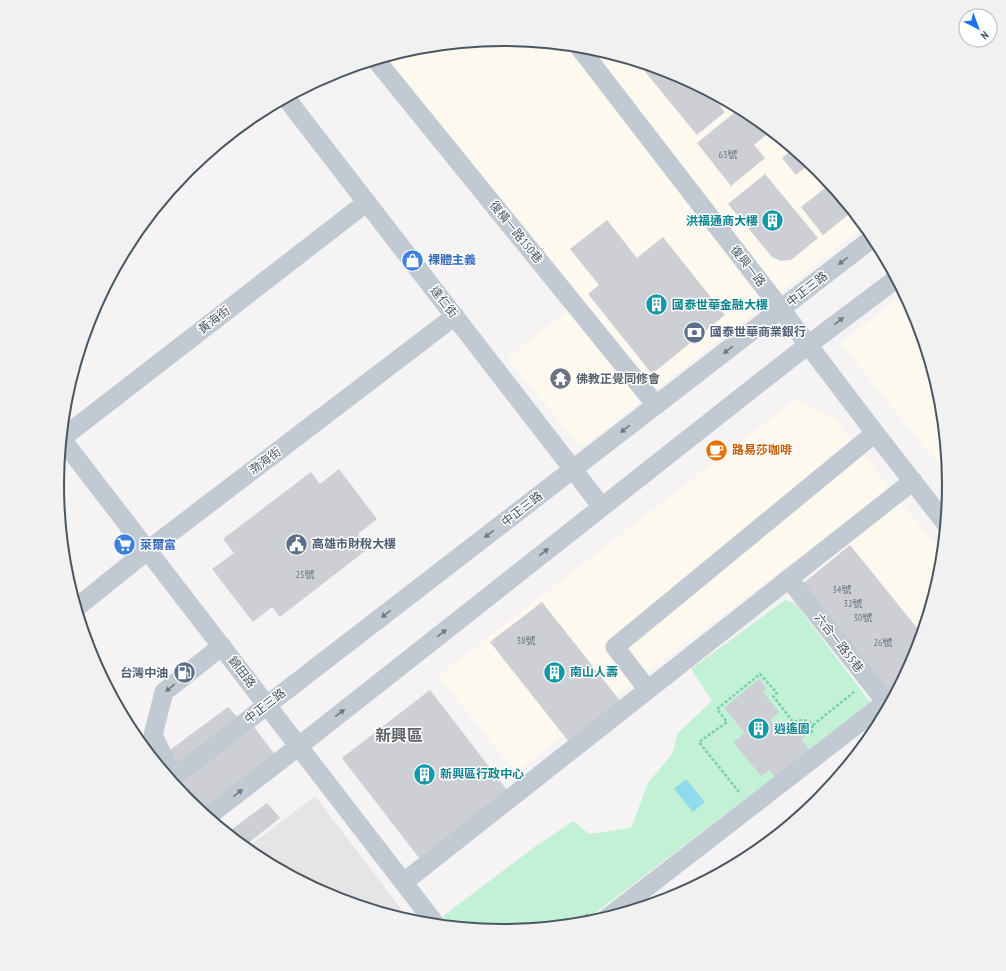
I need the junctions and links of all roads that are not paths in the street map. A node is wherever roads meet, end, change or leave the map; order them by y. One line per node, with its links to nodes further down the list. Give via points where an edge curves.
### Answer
1 (585, 53): 7 (street, 復興一路)
2 (379, 64): 10 (street, 復橫一路150巷)
3 (289, 102): 4 (street, 達仁街)
4 (367, 202): 8 (street, 達仁街); 12 (street, 黃海街)
5 (868, 241): 7 (street, 中正三路, one-way to 7)
6 (892, 282): 9 (street, one-way to 6)
7 (781, 309): 9 (street, 復興一路); 10 (street, 中正三路, one-way to 10)
8 (455, 316): 14 (street, 達仁街); 18 (street, 渤海街)
9 (808, 345): 11 (street, 復興一路); 16 (street)
10 (656, 405): 14 (street, 中正三路, one-way to 14)
11 (875, 433): 15 (street, 復興一路); 22 (street, via 615,647)
12 (66, 434)
13 (65, 444): 18 (street, 錦田路)
14 (573, 469): 16 (street, 達仁街); 24 (street, 中正三路, one-way to 24)
15 (913, 481): 17 (street, 復興一路); 19 (street)
16 (602, 507): 26 (street, one-way to 16)
17 (942, 518)
18 (148, 550): 20 (street, 渤海街); 21 (street, 錦田路)
19 (789, 579): 22 (street); 23 (street, 六合一路55巷)
20 (80, 605)
21 (222, 646): 24 (street, 錦田路); 27 (street, one-way to 27, via 164,692 153,735)
22 (648, 690): 30 (street)
23 (886, 702)
24 (267, 705): 26 (street, 錦田路); 28 (street, 中正三路)
25 (883, 707): 31 (street)
26 (299, 746): 29 (street, one-way to 26); 30 (street, 錦田路)
27 (168, 769)
28 (175, 777)
29 (211, 814)
30 (404, 882): 32 (street, 錦田路)
31 (600, 914)
32 (432, 919)

